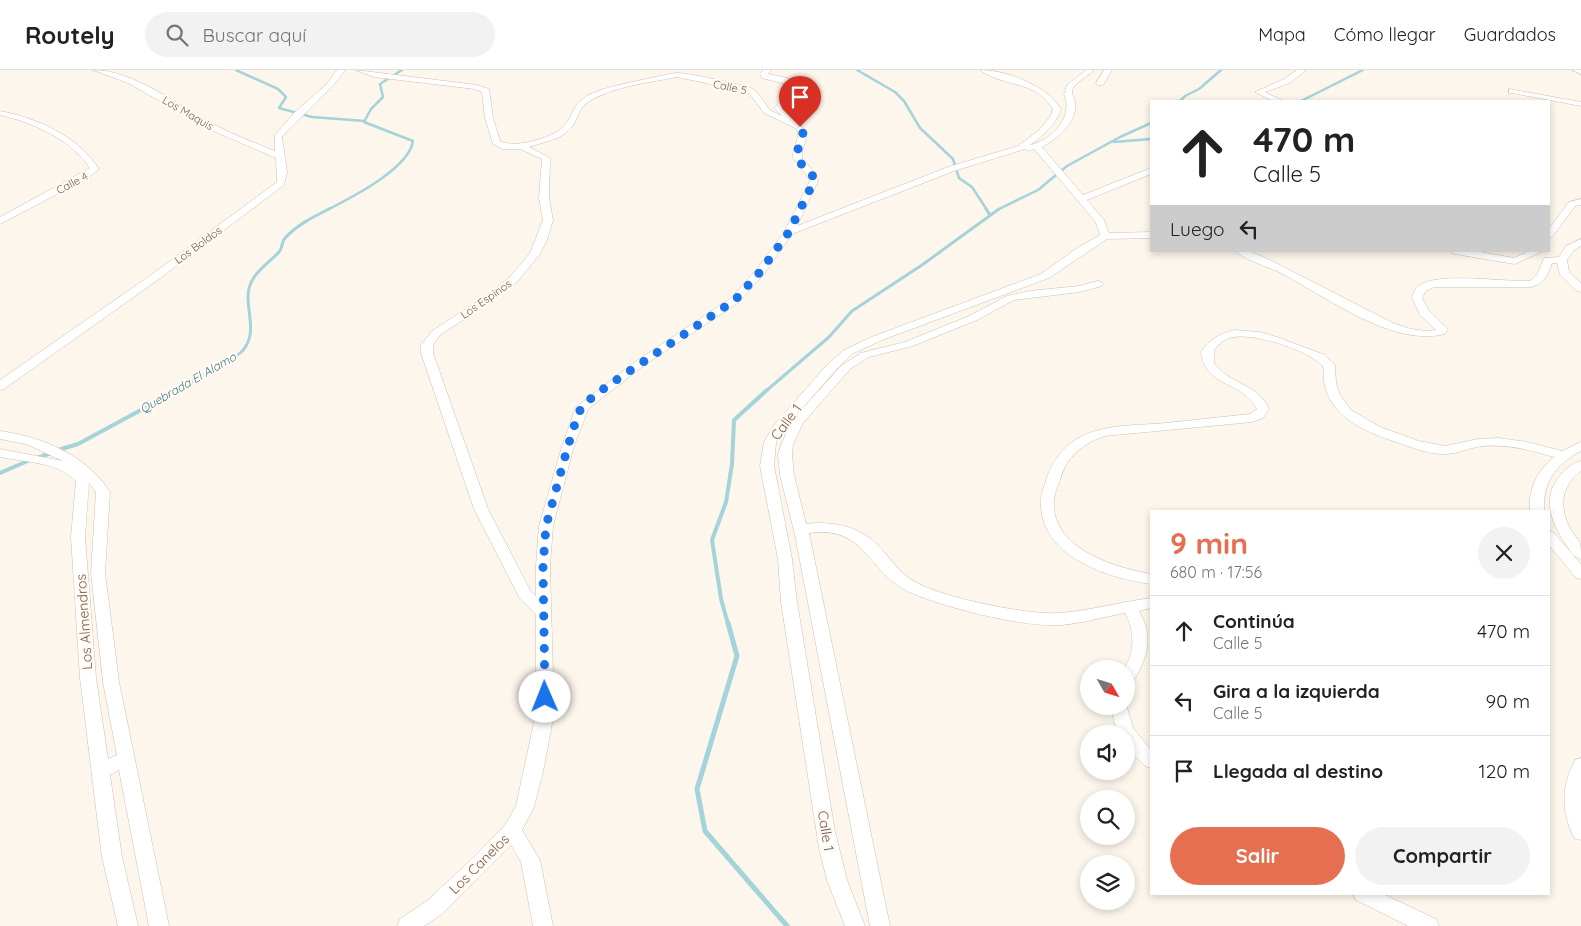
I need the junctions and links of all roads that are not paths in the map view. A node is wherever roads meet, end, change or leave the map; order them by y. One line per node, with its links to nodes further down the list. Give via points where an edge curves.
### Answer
1 (97, 70): 21 (street, Los Maquis, via 131,81 214,128)
2 (341, 70): 21 (street, Los Boldos, via 330,86 282,131 278,137)
3 (360, 70): 18 (street, Los Espinos, via 374,75 486,90 496,142 503,146)
4 (767, 70): 17 (street, via 765,76 797,85 797,90 778,108)
5 (984, 70): 20 (street, via 1047,94 1054,102 1057,109 1054,118)
6 (1090, 70): 19 (street, via 1070,87 1068,94 1072,109 1065,123 1056,134)
7 (1108, 70): 12 (street)
8 (1302, 70): 14 (street, via 1287,81 1259,92)
9 (1576, 70): 11 (street)
10 (678, 72): 17 (street, Calle 5, via 746,89 753,93 763,110); 18 (street, via 595,95 583,102 569,126 560,134)
11 (1581, 72)
12 (1100, 83)
13 (1512, 91): 15 (street)
14 (1277, 100)
15 (1581, 104)
16 (0, 113): 25 (street, Calle 4, via 21,117 67,140 95,168)
17 (793, 123): 27 (street, via 803,131 798,160 814,176 814,181)
18 (522, 147): 54 (street, Los Espinos, via 546,158 548,164 544,198 548,220 542,240 514,279 491,298 436,333 427,345 427,353 481,509 525,595)
19 (1036, 147): 20 (street); 23 (street)
20 (1021, 148): 27 (street, via 951,169)
21 (279, 156): 39 (street, Los Boldos, via 282,183)
22 (1150, 172): 23 (street)
23 (1081, 199): 29 (street, via 1102,224)
24 (1581, 202): 26 (street, via 1572,204)
25 (0, 221)
26 (1552, 231)
27 (789, 232): 54 (street, Los Canelos, via 735,300 606,387 582,407 546,526)
28 (1150, 235): 29 (street)
29 (1104, 236): 68 (street, Calle 1, via 1045,276 848,352 823,376 770,442 767,466 785,559 824,825 837,882)
30 (1581, 242): 31 (street)
31 (1570, 248): 32 (street); 36 (street)
32 (1581, 250)
33 (1242, 252): 36 (street, via 1366,315 1401,328 1433,334 1442,329 1424,313 1417,298 1426,286 1445,282 1531,284 1542,278 1548,260)
34 (1461, 252): 35 (street, via 1515,261)
35 (1536, 252)
36 (1562, 260): 38 (street, via 1564,273)
37 (1098, 284): 47 (street, via 1011,298 918,341 872,353 852,362 797,422 787,445 785,465)
38 (1581, 288)
39 (0, 386)
40 (0, 435): 45 (street, Los Almendros, via 33,442 80,466)
41 (1581, 446): 43 (street)
42 (0, 453): 45 (street, Los Almendros, via 63,465)
43 (1564, 456): 46 (street, via 1540,482); 51 (street, via 1500,442 1472,443 1445,450 1430,448 1372,429 1351,418 1339,402 1330,382 1329,365 1321,357 1257,335 1222,336 1207,352 1209,364 1220,376 1258,399 1263,409 1259,415 1099,434 1069,451 1049,490 1048,510 1052,525 1064,544 1101,566)
44 (1581, 465): 49 (street, via 1561,483 1556,505 1564,532)
45 (81, 473): 57 (street, Los Almendros, via 104,492 98,573 111,682); 60 (street, Los Almendros, via 78,537 88,678)
46 (1537, 510)
47 (800, 529): 53 (street, via 824,526 850,533 866,543 891,572 912,587 997,612 1061,618); 69 (street)
48 (1550, 537): 50 (street)
49 (1581, 554)
50 (1581, 574)
51 (1150, 579)
52 (1150, 603): 53 (street)
53 (1130, 608): 55 (street, via 1140,628 1142,643)
54 (544, 613): 61 (street, Los Canelos, via 545,713 525,807)
55 (1135, 663)
56 (1121, 715): 58 (street, via 1126,732)
57 (125, 759): 60 (street); 65 (street, Los Almendros)
58 (1150, 760)
59 (1581, 765): 62 (street, via 1572,793)
60 (100, 772): 64 (street, Los Almendros, via 112,857)
61 (512, 830): 66 (street, Los Canelos, via 435,907); 67 (street, via 530,860)
62 (1581, 832)
63 (1364, 895): 70 (street)
64 (128, 926)
65 (159, 926)
66 (407, 926)
67 (543, 926)
68 (855, 926)
69 (880, 926)
70 (1428, 926)

